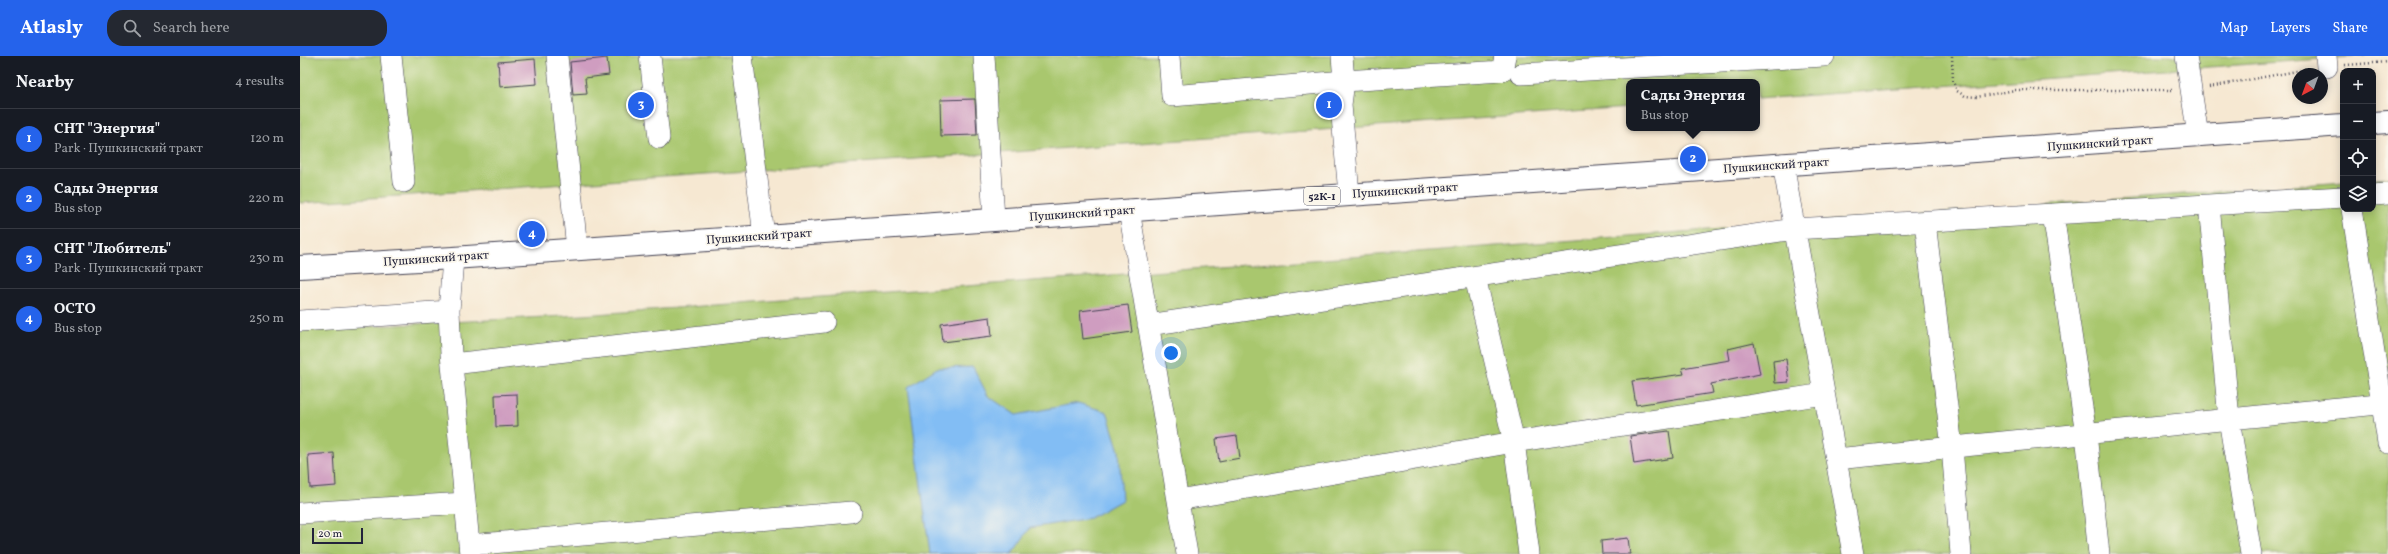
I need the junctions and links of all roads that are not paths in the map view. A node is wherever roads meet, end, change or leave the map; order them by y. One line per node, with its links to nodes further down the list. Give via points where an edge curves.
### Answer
1 (391, 56): 20 (street)
2 (558, 56): 33 (street)
3 (650, 56): 18 (street)
4 (742, 56): 32 (street)
5 (984, 56): 29 (street)
6 (1169, 56): 13 (street, via 1172,96)
7 (1342, 56): 13 (street)
8 (1505, 56): 13 (street, via 1502,71)
9 (1824, 56): 11 (street)
10 (2186, 56): 17 (street)
11 (1672, 60): 12 (street)
12 (1521, 74)
13 (1344, 81): 21 (street, via 1341,105)
14 (2388, 122): 15 (main road)
15 (2376, 123)
16 (2340, 125): 17 (main road, Пушкинский тракт / 52К-1)
17 (2198, 136): 19 (main road, Пушкинский тракт / 52К-1)
18 (659, 138)
19 (1783, 164): 21 (main road, Пушкинский тракт / 52К-1); 31 (street)
20 (404, 182)
21 (1349, 194): 26 (main road, Пушкинский тракт / 52К-1)
22 (2388, 194): 23 (street)
23 (2376, 195)
24 (2340, 197): 25 (street)
25 (2209, 205): 28 (street); 44 (street)
26 (1129, 210): 29 (main road, Пушкинский тракт / 52К-1); 40 (street)
27 (2353, 212): 43 (street)
28 (2053, 214): 30 (street); 45 (street)
29 (994, 220): 32 (main road, Пушкинский тракт / 52К-1)
30 (1925, 222): 31 (street); 48 (street)
31 (1794, 229): 36 (street); 42 (street)
32 (764, 236): 33 (main road, Пушкинский тракт / 52К-1)
33 (577, 249): 34 (main road, Пушкинский тракт / 52К-1)
34 (453, 258): 35 (main road, Пушкинский тракт / 52К-1); 37 (street)
35 (300, 266)
36 (1475, 277): 40 (street); 46 (street)
37 (449, 311): 38 (street); 41 (street)
38 (300, 321)
39 (824, 322): 41 (street)
40 (1148, 325): 50 (street)
41 (452, 364): 51 (street)
42 (1824, 394): 46 (street); 49 (street)
43 (2385, 404): 44 (street); 47 (street)
44 (2229, 419): 45 (street); 60 (street)
45 (2086, 434): 48 (street); 59 (street)
46 (1514, 442): 50 (street); 56 (street)
47 (2388, 443)
48 (1952, 448): 49 (street); 58 (street)
49 (1836, 459): 57 (street)
50 (1178, 500): 55 (street)
51 (465, 503): 53 (street); 54 (street)
52 (851, 512): 54 (street)
53 (300, 513)
54 (469, 550)
55 (1188, 554)
56 (1530, 554)
57 (1853, 554)
58 (1961, 554)
59 (2099, 554)
60 (2251, 554)

